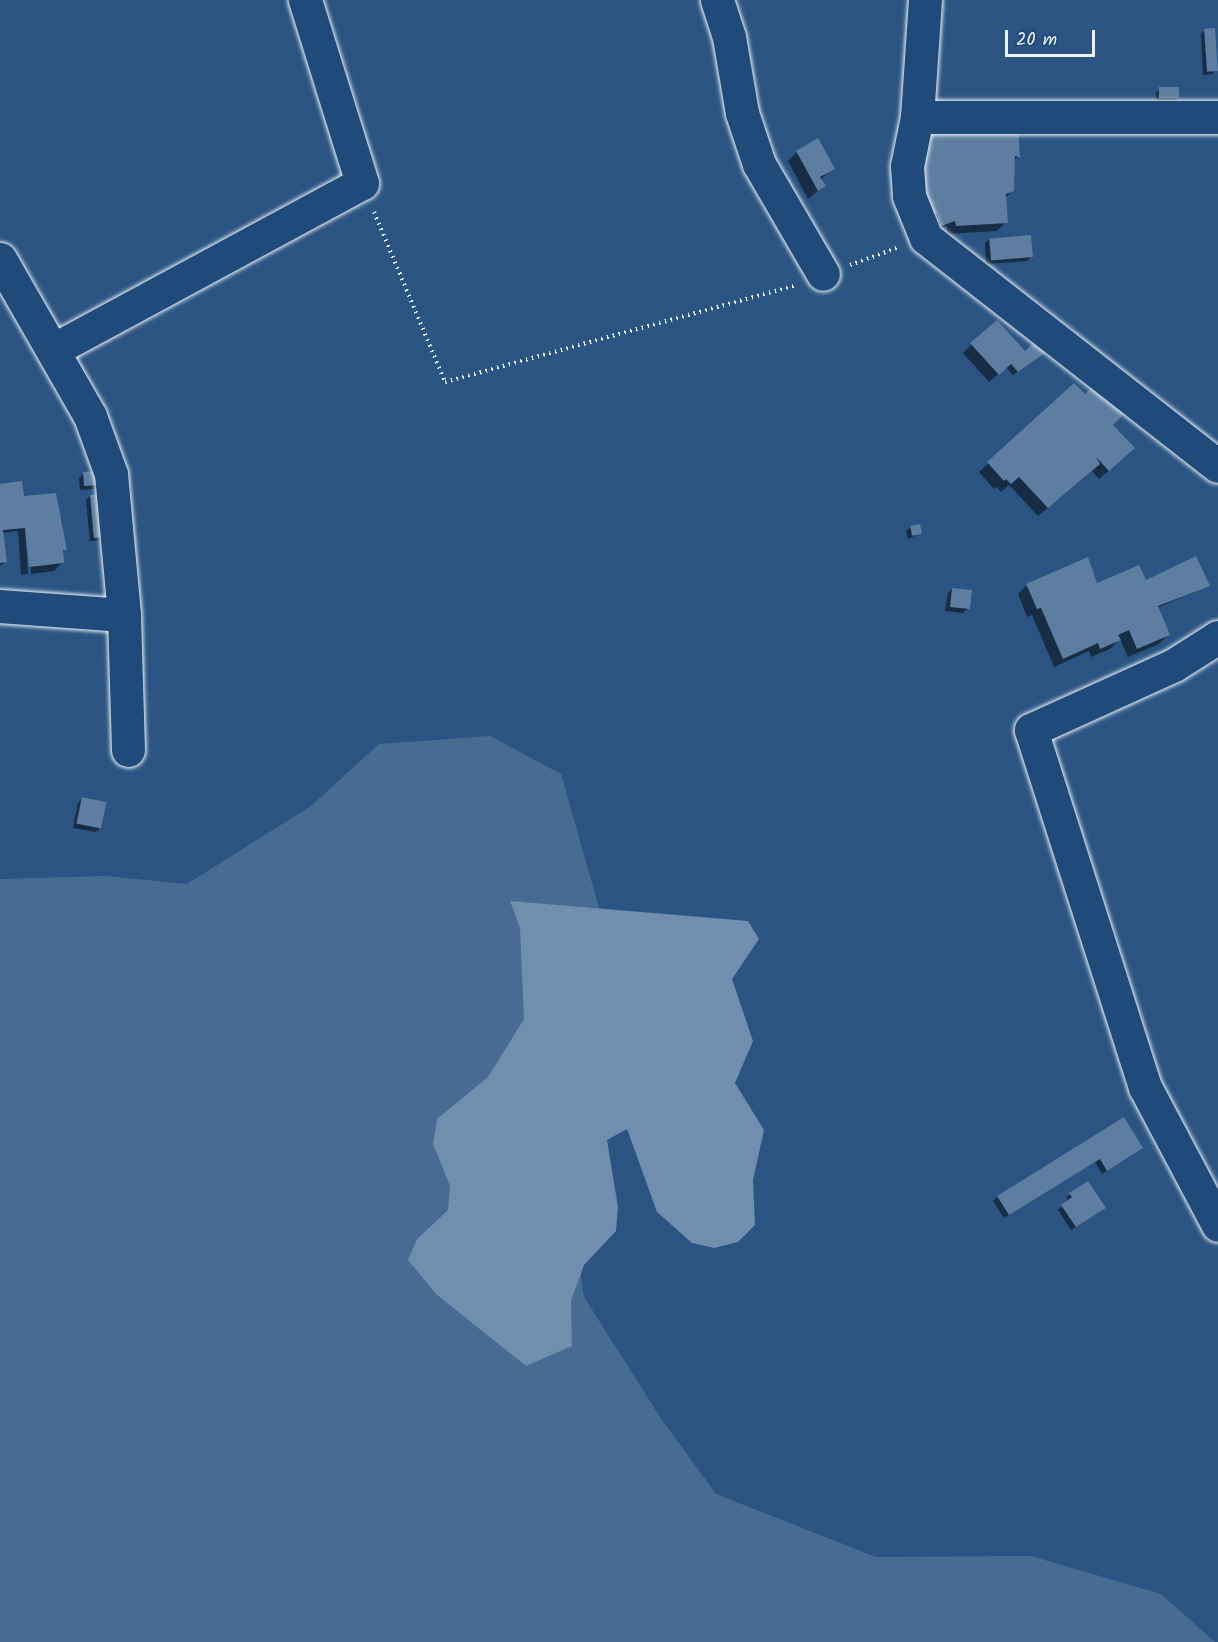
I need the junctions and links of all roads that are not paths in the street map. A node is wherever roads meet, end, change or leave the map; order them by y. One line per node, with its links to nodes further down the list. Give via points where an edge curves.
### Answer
1 (305, 0): 8 (street, via 362,183)
2 (717, 0): 7 (street, via 729,37 742,113 759,164)
3 (925, 0): 4 (street)
4 (917, 117): 5 (street); 9 (street, via 907,166 909,196 926,238)
5 (1218, 117)
6 (0, 259): 8 (street)
7 (823, 274)
8 (53, 350): 11 (street, via 90,416 111,474)
9 (1218, 465)
10 (0, 606): 11 (street)
11 (124, 615): 13 (street)
12 (1218, 637): 14 (street, via 1174,665 1031,730 1145,1087)
13 (128, 750)
14 (1218, 1225)

